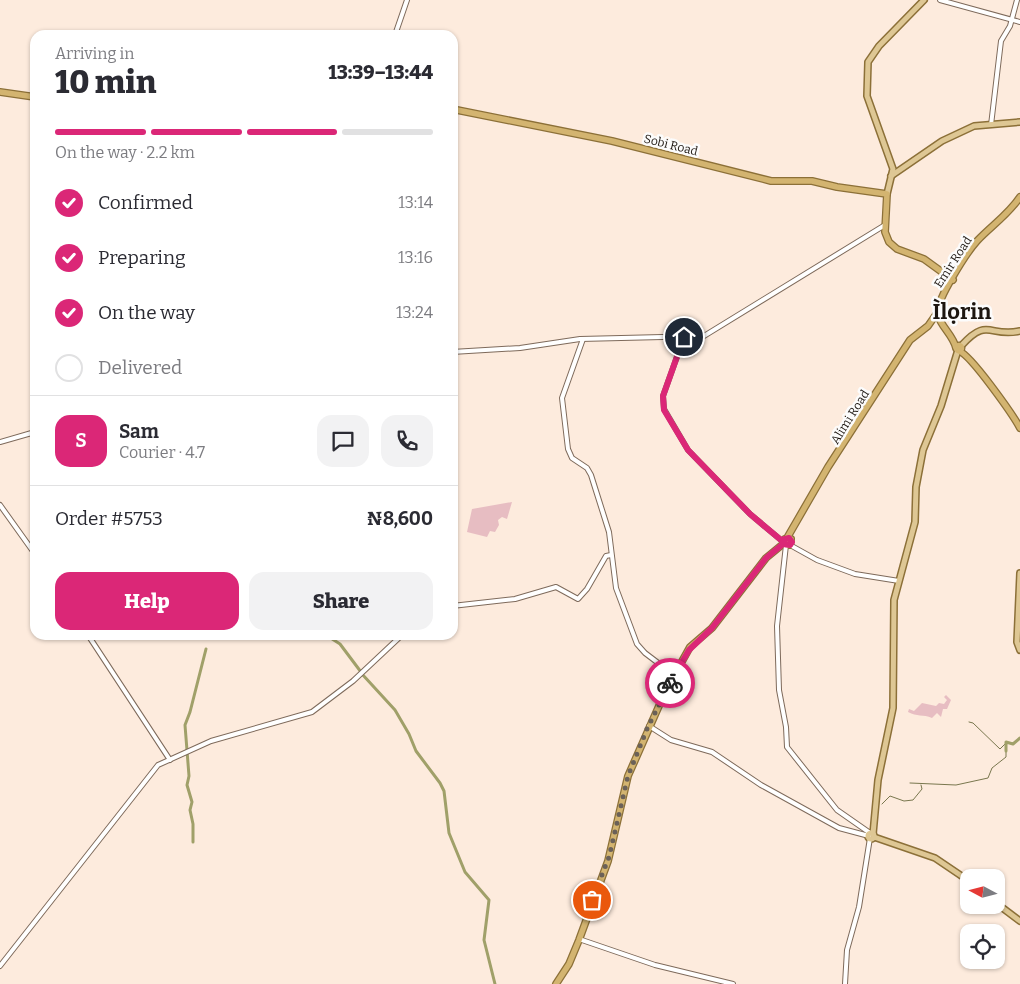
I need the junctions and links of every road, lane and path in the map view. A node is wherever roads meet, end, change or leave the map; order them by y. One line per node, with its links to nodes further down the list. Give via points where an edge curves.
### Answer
1 (407, 0): 7 (street)
2 (923, 0): 13 (main road, via 869,59 866,91 892,164)
3 (940, 0): 5 (street)
4 (1017, 0): 5 (street)
5 (1011, 20): 6 (street); 12 (street, via 1001,44)
6 (1020, 22)
7 (396, 30)
8 (0, 92): 9 (highway)
9 (30, 96)
10 (458, 110): 14 (highway, Sobi Road, via 634,146 771,181 812,182)
11 (1020, 121): 12 (main road)
12 (991, 125): 13 (main road, via 976,124 946,138)
13 (891, 175): 14 (main road)
14 (886, 194): 16 (highway)
15 (1020, 198): 17 (highway, Emir Road, via 978,243)
16 (883, 227): 17 (highway, via 893,246 924,259); 21 (street, via 708,334)
17 (952, 281): 18 (highway, Emir Road); 20 (highway, Emir Road, via 939,312)
18 (938, 314): 20 (highway, Emir Road); 29 (highway, via 912,340 829,468)
19 (1020, 331): 23 (main road, via 979,330)
20 (951, 335): 23 (highway, Emir Road)
21 (684, 337): 22 (street); 29 (street, via 663,396 664,410 688,450 750,514)
22 (583, 339): 24 (street, via 520,348); 31 (street, via 562,395 566,430 570,454 591,475 609,531)
23 (959, 348): 25 (highway, Emir Road, via 1010,406); 33 (main road, via 923,450 916,487 915,522)
24 (458, 352)
25 (1020, 427)
26 (30, 433): 27 (street)
27 (0, 442)
28 (0, 505): 30 (street)
29 (788, 543): 33 (street, via 817,560 855,574); 38 (highway, via 775,549 762,562 712,628 689,650); 41 (street, via 777,622 779,690 788,750 837,810)
30 (30, 547)
31 (611, 555): 34 (street, via 606,556 578,599 556,587 516,599); 38 (street, via 616,588 637,644)
32 (1020, 573): 37 (main road)
33 (899, 581): 41 (main road, via 893,608 893,708)
34 (458, 605)
35 (91, 640): 40 (street)
36 (397, 640): 40 (street, via 312,712 211,741)
37 (1020, 650)
38 (674, 674): 39 (highway)
39 (648, 725): 41 (street, via 671,740 712,752 761,785 839,828); 45 (highway, via 628,776 608,861)
40 (170, 760): 46 (street, via 158,765)
41 (871, 835): 42 (main road, via 935,858); 50 (street, via 859,907 847,950)
42 (960, 875)
43 (1005, 910): 44 (main road)
44 (1020, 921)
45 (579, 939): 47 (highway, via 569,964); 48 (street, via 647,964); 49 (street, via 655,965)
46 (0, 966)
47 (555, 984)
48 (728, 984)
49 (732, 984)
50 (845, 984)

